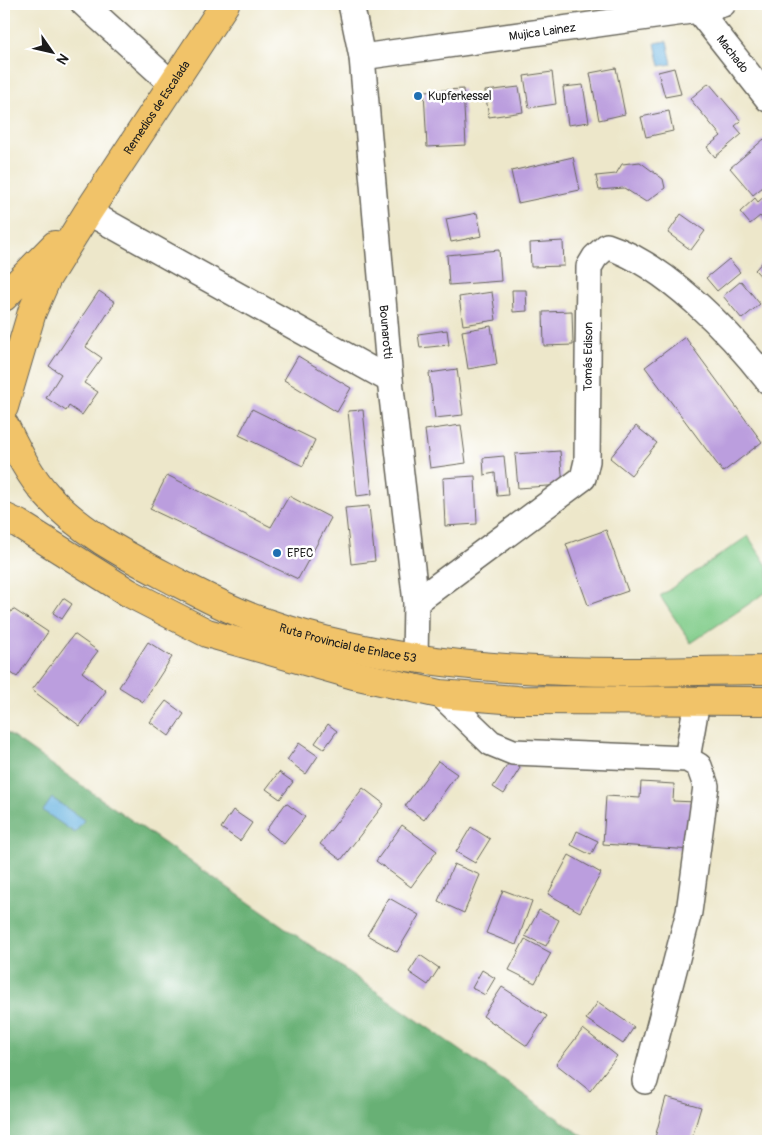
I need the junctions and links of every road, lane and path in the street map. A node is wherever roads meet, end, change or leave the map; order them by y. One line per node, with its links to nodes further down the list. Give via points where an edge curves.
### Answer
1 (84, 4): 7 (street)
2 (225, 4): 7 (main road, Remedios de Escalada)
3 (351, 4): 6 (street, Bounarotti)
4 (723, 4): 5 (street, Mujica Lainez)
5 (698, 10): 6 (street, Mujica Lainez); 8 (street, Machado)
6 (362, 57): 11 (street, Bounarotti)
7 (172, 84): 9 (main road, Remedios de Escalada)
8 (768, 99)
9 (88, 212): 10 (main road, Remedios de Escalada); 11 (street); 13 (main road, Remedios de Escalada, via 48,278 32,312)
10 (4, 298)
11 (390, 380): 15 (street, Bounarotti)
12 (768, 381): 15 (street, Tomás Edison, via 742,348 692,301 628,252 607,246 589,267 587,461 582,478)
13 (4, 420): 16 (main road, Ruta Provincial de Enlace 53, via 24,463 46,494 90,534 198,593 258,620 304,635)
14 (4, 518): 18 (main road, via 19,524 129,593 207,633 354,675)
15 (416, 602): 16 (street, Bounarotti)
16 (414, 660): 17 (main road, Ruta Provincial de Enlace 53, via 569,671)
17 (768, 670)
18 (440, 694): 19 (main road, via 517,700); 21 (street, via 491,743 513,752)
19 (697, 701): 20 (main road); 21 (street)
20 (768, 701)
21 (687, 760): 22 (street, via 699,766 706,786 689,912)
22 (646, 1081)

